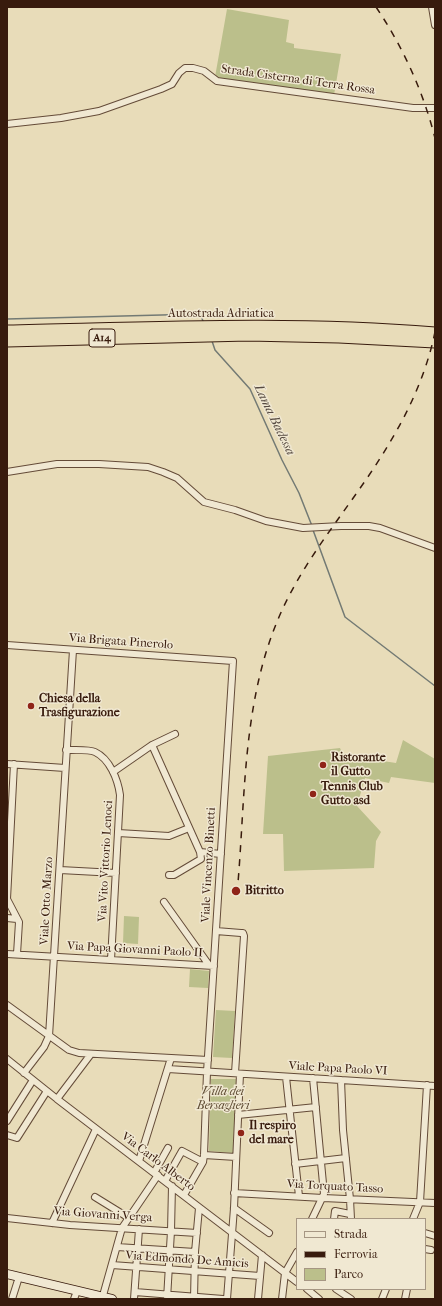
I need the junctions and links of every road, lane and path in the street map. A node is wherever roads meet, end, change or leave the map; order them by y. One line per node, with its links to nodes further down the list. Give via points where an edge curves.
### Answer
1 (432, 7): 2 (street)
2 (435, 25)
3 (435, 108): 4 (street, Strada Cisterna di Terra Rossa, via 413,108 217,82 204,71 185,68 172,84 100,110 61,118)
4 (7, 124)
5 (248, 330): 7 (highway, Autostrada Adriatica / A14); 8 (highway, Autostrada Adriatica / A14, via 364,328); 10 (highway, Autostrada Adriatica / A14)
6 (7, 331): 7 (highway, Autostrada Adriatica / A14)
7 (196, 331): 9 (highway, Autostrada Adriatica / A14)
8 (435, 333)
9 (7, 341)
10 (435, 342)
11 (7, 472): 12 (street, via 57,464 148,468 177,478 204,502 266,522 303,528 380,528)
12 (435, 548)
13 (7, 645): 14 (street, Via Brigata Pinerolo)
14 (73, 650): 15 (street, Via Brigata Pinerolo); 18 (street, Viale Otto Marzo)
15 (233, 661): 26 (street, Viale Vincenzo Binetti)
16 (175, 734): 17 (street)
17 (152, 745): 22 (street); 23 (street)
18 (66, 750): 21 (street, Viale Otto Marzo); 22 (street, Via Vito Vittorio Lenoci, via 96,753)
19 (7, 764): 20 (street)
20 (14, 764): 21 (street); 30 (street)
21 (65, 768): 27 (street, Viale Otto Marzo)
22 (113, 772): 24 (street, Via Vito Vittorio Lenoci, via 119,784 120,795)
23 (189, 828): 24 (street, via 169,836); 25 (street)
24 (118, 833): 28 (street, Via Vito Vittorio Lenoci)
25 (200, 852): 26 (street); 29 (street, via 201,859 174,875)
26 (221, 854): 35 (street, Viale Vincenzo Binetti)
27 (60, 870): 28 (street); 38 (street, Viale Otto Marzo)
28 (116, 873): 39 (street, Via Vito Vittorio Lenoci)
29 (169, 875)
30 (7, 899): 32 (street)
31 (164, 902): 40 (street)
32 (9, 907): 34 (street)
33 (7, 918): 34 (street)
34 (17, 919): 37 (street)
35 (216, 931): 40 (street, Viale Vincenzo Binetti); 50 (street, via 243,933 244,936)
36 (7, 954): 37 (street, Via Papa Giovanni Paolo II)
37 (17, 954): 38 (street, Via Papa Giovanni Paolo II)
38 (54, 956): 39 (street, Via Papa Giovanni Paolo II); 42 (street, Viale Otto Marzo)
39 (111, 960): 40 (street, Via Papa Giovanni Paolo II)
40 (212, 965): 46 (street, Viale Vincenzo Binetti)
41 (7, 1005): 42 (street)
42 (49, 1036): 43 (street, via 69,1050); 49 (street, via 44,1047)
43 (91, 1054): 44 (street); 58 (street)
44 (171, 1058): 46 (street); 47 (street)
45 (7, 1059): 49 (street, Via Carlo Alberto)
46 (208, 1060): 48 (street, Viale Vincenzo Binetti)
47 (168, 1069): 48 (street, Viale Papa Paolo VI); 69 (street)
48 (207, 1072): 50 (street, Viale Papa Paolo VI); 66 (street, Viale Vincenzo Binetti)
49 (24, 1073): 53 (street, Via Carlo Alberto)
50 (238, 1074): 51 (street, Viale Papa Paolo VI); 61 (street)
51 (286, 1077): 52 (street, Viale Papa Paolo VI); 60 (street)
52 (313, 1078): 54 (street, Viale Papa Paolo VI); 59 (street)
53 (33, 1080): 57 (street, Via Carlo Alberto); 62 (street)
54 (341, 1080): 55 (street, Viale Papa Paolo VI); 68 (street)
55 (427, 1085): 56 (street, Viale Papa Paolo VI); 82 (street)
56 (435, 1086)
57 (47, 1091): 58 (street, Via Carlo Alberto); 64 (street, via 17,1138)
58 (57, 1099): 63 (street, Via Carlo Alberto)
59 (316, 1107): 60 (street); 70 (street)
60 (289, 1109): 61 (street); 72 (street)
61 (238, 1115): 67 (street)
62 (7, 1121)
63 (96, 1129): 69 (street, Via Carlo Alberto); 92 (street)
64 (7, 1135)
65 (168, 1148): 73 (street)
66 (204, 1154): 67 (street); 71 (street, Viale Vincenzo Binetti)
67 (236, 1157): 76 (street)
68 (346, 1158): 70 (street); 81 (street)
69 (139, 1161): 73 (street, Via Carlo Alberto)
70 (321, 1161): 72 (street); 80 (street)
71 (203, 1162): 74 (street, via 182,1151); 77 (street)
72 (295, 1164): 78 (street)
73 (156, 1174): 74 (street, Via Carlo Alberto); 88 (street)
74 (165, 1181): 75 (street, Via Carlo Alberto)
75 (172, 1186): 77 (street, Via Carlo Alberto); 95 (street)
76 (234, 1193): 78 (street, Via Torquato Tasso); 85 (street)
77 (184, 1195): 84 (street, Via Carlo Alberto)
78 (299, 1196): 80 (street, Via Torquato Tasso)
79 (95, 1197): 88 (street)
80 (323, 1198): 81 (street, Via Torquato Tasso); 89 (street)
81 (350, 1199): 82 (street, Via Torquato Tasso); 86 (street)
82 (420, 1202): 83 (street, Via Torquato Tasso); 91 (street)
83 (435, 1203)
84 (200, 1208): 96 (street, Via Carlo Alberto); 97 (street)
85 (234, 1208): 96 (street); 98 (street)
86 (351, 1216): 90 (street, via 335,1211)
87 (7, 1218): 92 (street, Via Giovanni Verga)
88 (129, 1218): 93 (street)
89 (313, 1218)
90 (334, 1218)
91 (413, 1218)
92 (52, 1223): 93 (street, Via Giovanni Verga)
93 (122, 1228): 94 (street, Via Giovanni Verga); 99 (street)
94 (139, 1229): 95 (street, Via Giovanni Verga); 100 (street)
95 (171, 1231): 97 (street, Via Giovanni Verga); 101 (street)
96 (232, 1232): 104 (street, Via Carlo Alberto); 111 (street)
97 (197, 1233): 102 (street)
98 (269, 1233)
99 (117, 1247): 100 (street); 105 (street)
100 (139, 1248): 101 (street); 106 (street)
101 (170, 1250): 102 (street); 107 (street)
102 (196, 1252): 108 (street)
103 (296, 1254): 109 (street)
104 (262, 1255): 109 (street, Via Carlo Alberto); 112 (street)
105 (112, 1265): 106 (street, Via Edmondo De Amicis); 120 (street)
106 (137, 1268): 107 (street, Via Edmondo De Amicis); 118 (street)
107 (169, 1270): 108 (street, Via Edmondo De Amicis); 119 (street)
108 (195, 1272): 111 (street, Via Edmondo De Amicis); 121 (street)
109 (285, 1273): 114 (street, Via Carlo Alberto); 127 (street)
110 (7, 1274): 113 (main road)
111 (229, 1274): 112 (street, Via Edmondo De Amicis); 125 (street)
112 (260, 1276): 126 (street)
113 (19, 1277): 117 (main road); 122 (street)
114 (296, 1281)
115 (308, 1290): 128 (street)
116 (338, 1290): 129 (street)
117 (76, 1295): 120 (main road)
118 (135, 1296): 119 (street)
119 (167, 1297): 121 (street)
120 (102, 1298): 123 (main road)
121 (194, 1298): 124 (street)
122 (12, 1299)
123 (112, 1299)
124 (223, 1299)
125 (227, 1299)
126 (258, 1299)
127 (282, 1299)
128 (319, 1299)
129 (351, 1299)

